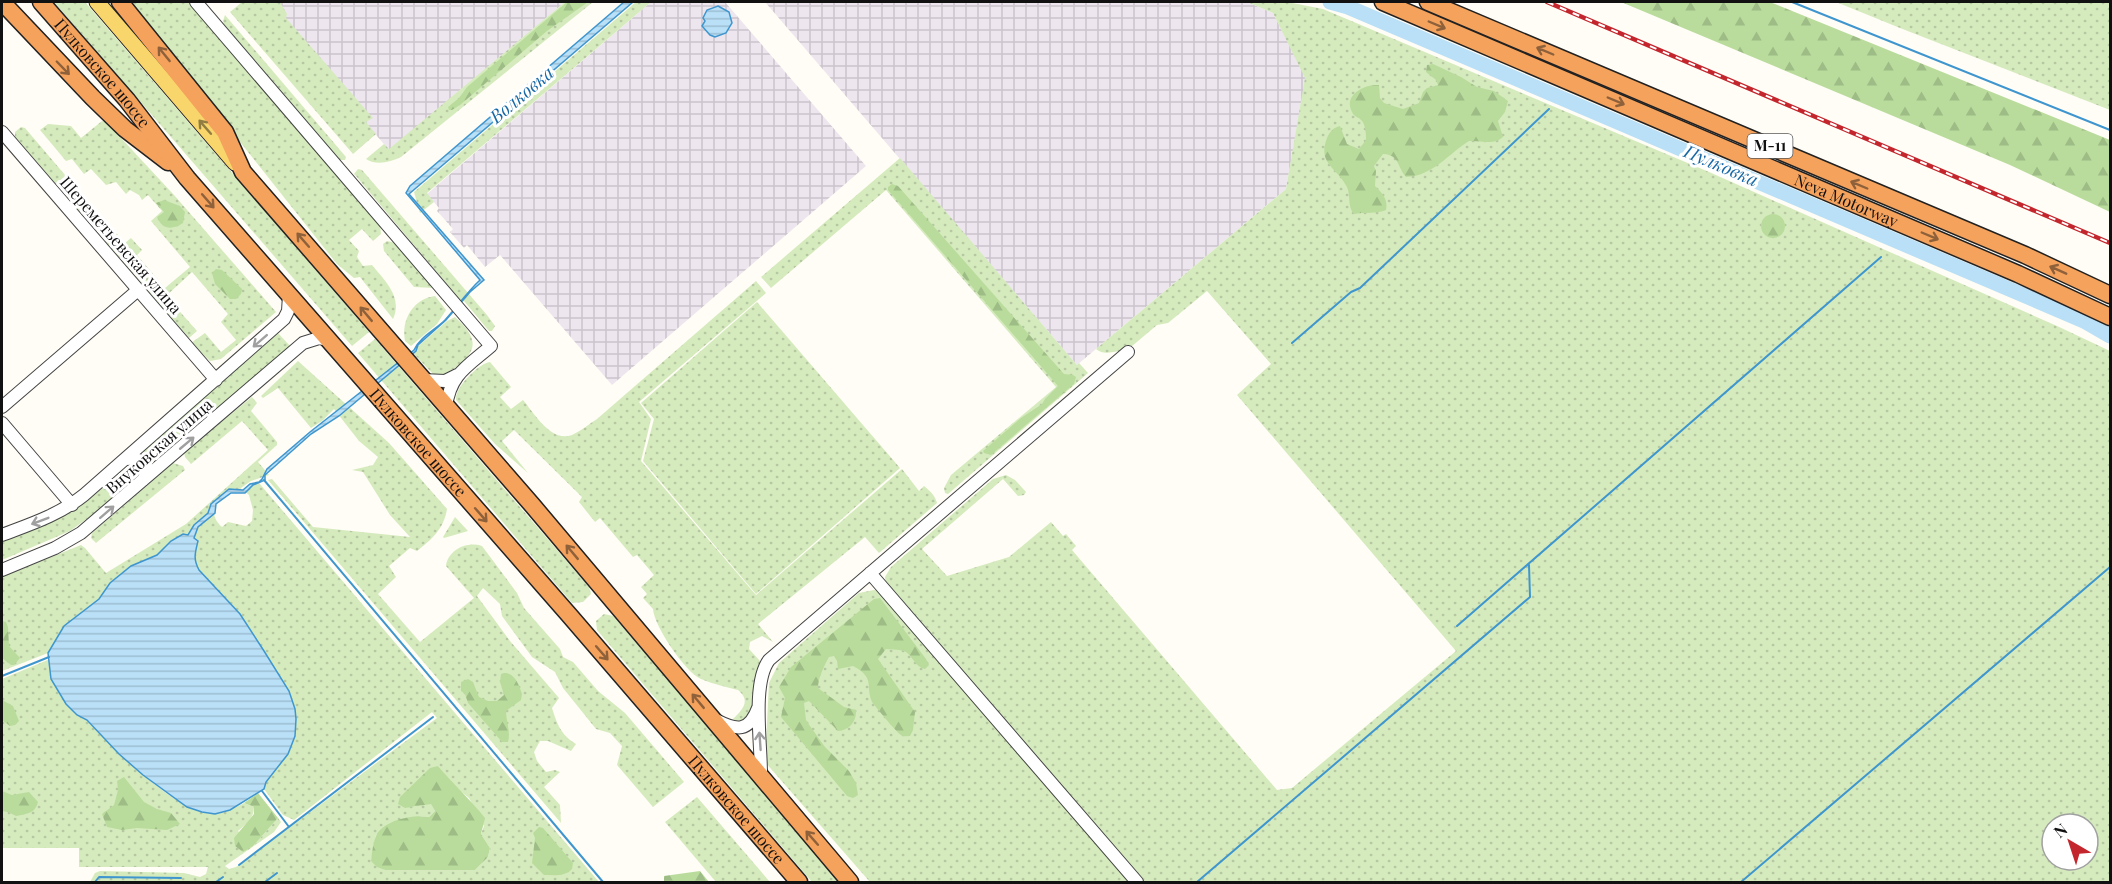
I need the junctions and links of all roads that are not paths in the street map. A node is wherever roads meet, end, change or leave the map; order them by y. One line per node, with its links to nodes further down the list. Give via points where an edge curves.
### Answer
1 (2, 2): 10 (highway, one-way to 10, via 125,129)
2 (41, 2): 10 (highway, Пулковское шоссе, via 127,100)
3 (97, 2): 9 (main road, one-way to 3)
4 (120, 2): 9 (highway, one-way to 4, via 225,132)
5 (196, 2): 17 (street, via 491,346)
6 (1383, 2): 14 (highway, Neva Motorway / М-11, one-way to 14)
7 (1428, 2): 13 (highway, Neva Motorway / М-11, one-way to 7, via 2025,255)
8 (2, 132): 11 (street, Шереметьевская улица)
9 (243, 172): 19 (highway, one-way to 9)
10 (188, 178): 12 (highway, Пулковское шоссе, one-way to 12)
11 (136, 287): 18 (street, Шереметьевская улица); 20 (street); 21 (street)
12 (290, 295): 15 (highway, Пулковское шоссе); 18 (street, Внуковская улица, one-way to 18, via 284,320)
13 (2110, 295)
14 (2110, 317)
15 (330, 340): 26 (street, Внуковская улица, one-way to 15, via 303,343 319,338); 34 (highway, Пулковское шоссе, one-way to 34)
16 (1128, 352): 30 (street)
17 (457, 375): 19 (street, via 445,381); 22 (street, via 450,386)
18 (216, 380): 25 (street, Внуковская улица)
19 (423, 380): 22 (highway)
20 (2, 397)
21 (2, 407)
22 (446, 407): 32 (highway, one-way to 22)
23 (2, 423): 27 (street)
24 (2, 434): 27 (street)
25 (126, 459): 26 (street, via 145,464 148,472); 27 (street, Внуковская улица)
26 (142, 481): 29 (street, Внуковская улица, one-way to 26, via 81,533)
27 (68, 507): 28 (street, Внуковская улица, one-way to 28)
28 (2, 535)
29 (2, 569)
30 (870, 573): 31 (street, via 770,660 762,679); 36 (street)
31 (760, 704): 32 (street, via 754,719 745,727 730,727); 33 (street, one-way to 31)
32 (713, 719): 33 (highway)
33 (761, 779): 35 (highway, one-way to 33)
34 (799, 882)
35 (850, 882)
36 (1137, 882)

